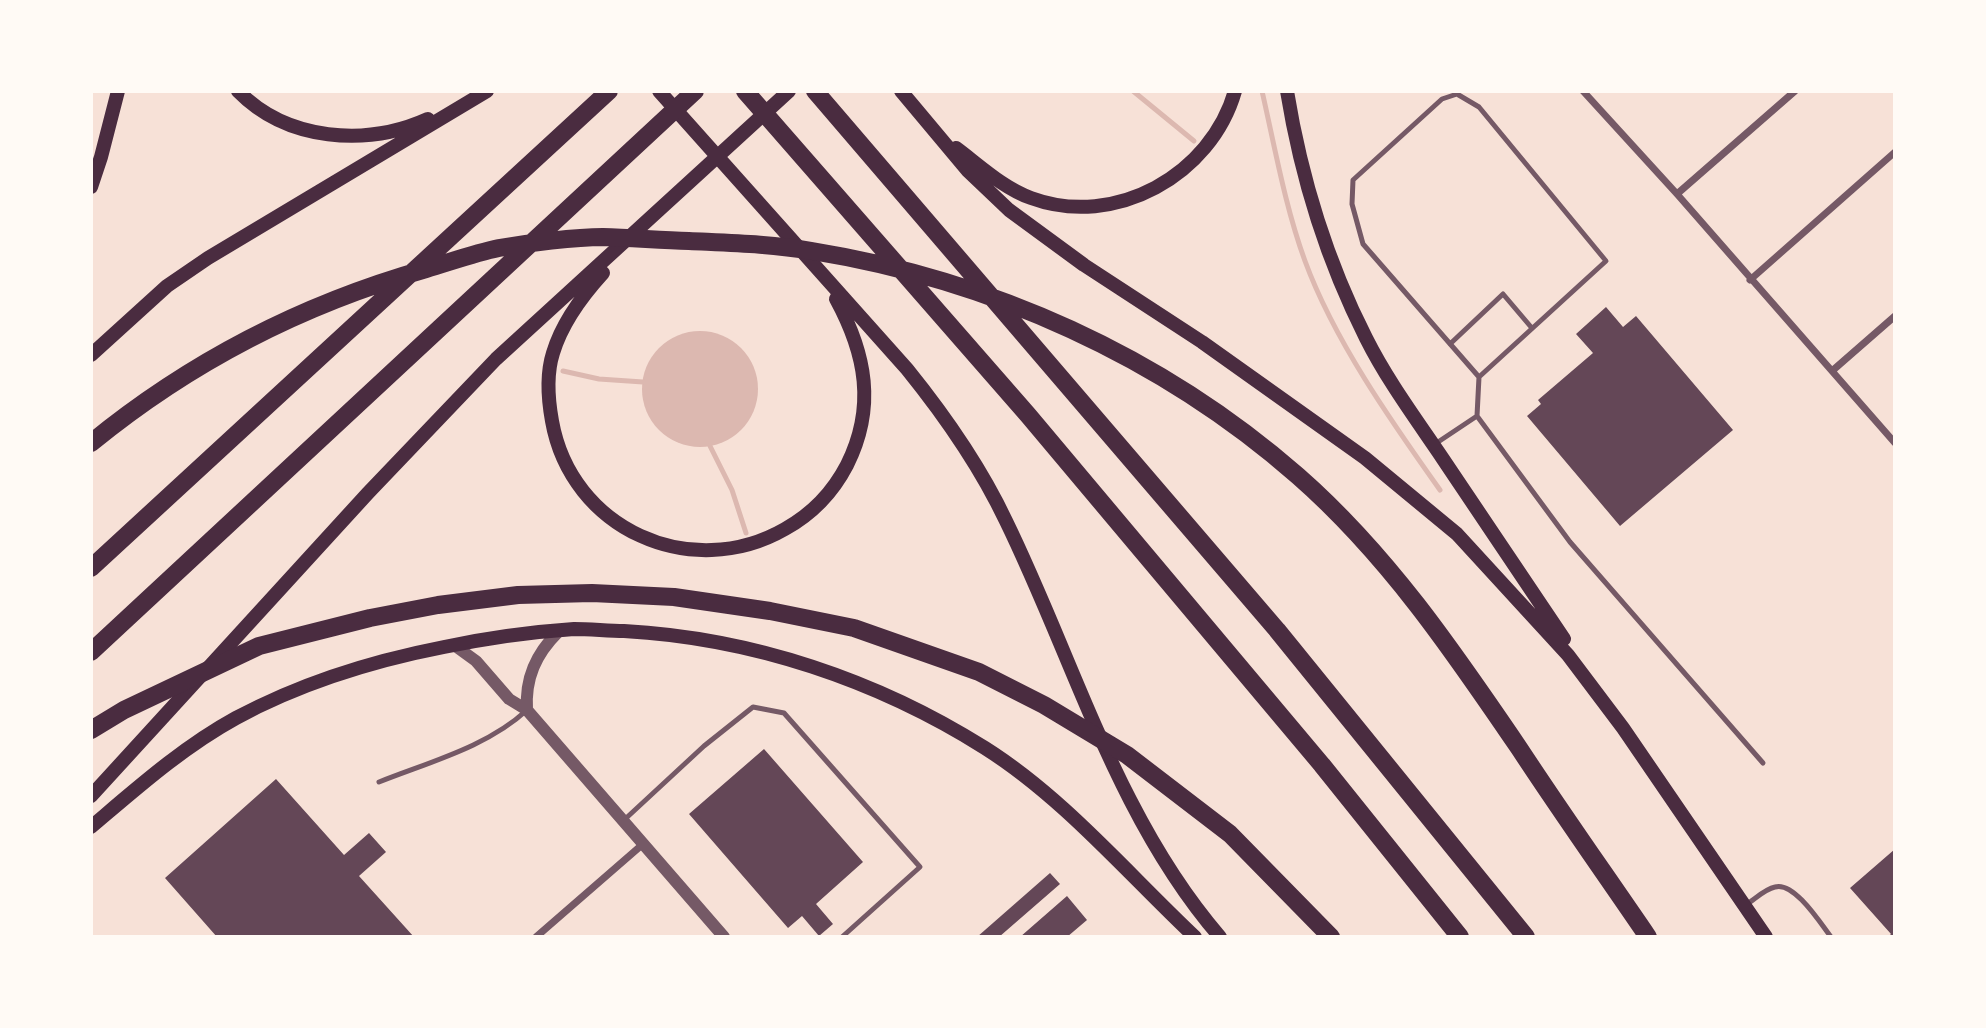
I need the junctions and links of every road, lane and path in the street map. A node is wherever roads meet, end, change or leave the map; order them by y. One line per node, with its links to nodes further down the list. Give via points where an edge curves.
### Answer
1 (118, 91): 17 (main road)
2 (238, 91): 3 (main road, via 262,111 291,125 340,136 417,124)
3 (485, 91): 25 (main road, via 208,258 167,286)
4 (609, 91): 32 (highway)
5 (659, 91): 20 (main road)
6 (695, 91): 35 (highway)
7 (745, 91): 52 (highway, via 1028,415)
8 (789, 91): 19 (main road)
9 (815, 91): 53 (highway, via 1277,630)
10 (901, 91): 15 (main road)
11 (1235, 91): 15 (main road, via 1214,136 1186,167 1151,191 1108,206 1068,206 1030,197 1001,182)
12 (1287, 91): 31 (main road, via 1309,195 1346,295 1383,368)
13 (1795, 91): 18 (street)
14 (1585, 92): 18 (street)
15 (931, 130): 37 (main road, via 1009,210 1402,486 1457,534 1515,595)
16 (1895, 152): 21 (street)
17 (91, 187)
18 (1677, 194): 21 (street)
19 (651, 218): 20 (main road, via 592,285 564,326 552,354 548,384 554,433 580,490 625,528 649,539 700,551 754,544 803,518 841,477 859,436 865,391 858,345); 41 (main road, via 496,359)
20 (823, 276): 50 (main road, via 938,407 979,471 1006,520 1135,810 1187,895)
21 (1750, 280): 26 (street)
22 (1895, 316): 26 (street)
23 (1531, 327): 24 (lane, via 1503,294); 24 (lane, via 1606,261 1479,107 1457,94 1442,99 1353,180 1352,204 1363,244); 27 (lane)
24 (1450, 344): 27 (lane)
25 (91, 355)
26 (1832, 371): 30 (street)
27 (1479, 377): 28 (lane)
28 (1477, 416): 31 (lane); 39 (lane, via 1570,542)
29 (91, 443): 54 (highway, via 169,385 306,310 378,283 498,249 598,237 720,243 811,251 919,273 1054,320 1153,371 1222,416 1297,475 1357,532 1413,597)
30 (1895, 443)
31 (1434, 445): 37 (main road)
32 (91, 568)
33 (558, 632): 34 (main road); 36 (street, via 540,652 530,675); 49 (main road, via 653,633 732,644 819,669 905,705 988,750 1024,777)
34 (454, 645): 36 (street, via 476,661 509,699); 43 (main road, via 409,654 287,692 206,736 147,778)
35 (91, 652)
36 (527, 710): 40 (lane, via 508,726 462,750); 42 (street)
37 (1623, 728): 45 (main road)
38 (91, 730): 51 (highway, via 259,646 438,605 518,595 592,593 674,597 770,611 854,628 979,672 1044,705 1127,755 1230,834)
39 (1763, 763)
40 (379, 782)
41 (91, 796)
42 (623, 821): 44 (street); 48 (lane, via 753,707 784,713 920,867)
43 (91, 827)
44 (643, 844): 46 (street); 47 (street)
45 (1745, 905): 55 (main road); 56 (lane, via 1779,886 1803,900)
46 (536, 937)
47 (724, 937)
48 (842, 937)
49 (1195, 937)
50 (1220, 937)
51 (1331, 937)
52 (1460, 937)
53 (1526, 937)
54 (1648, 937)
55 (1766, 937)
56 (1831, 937)

